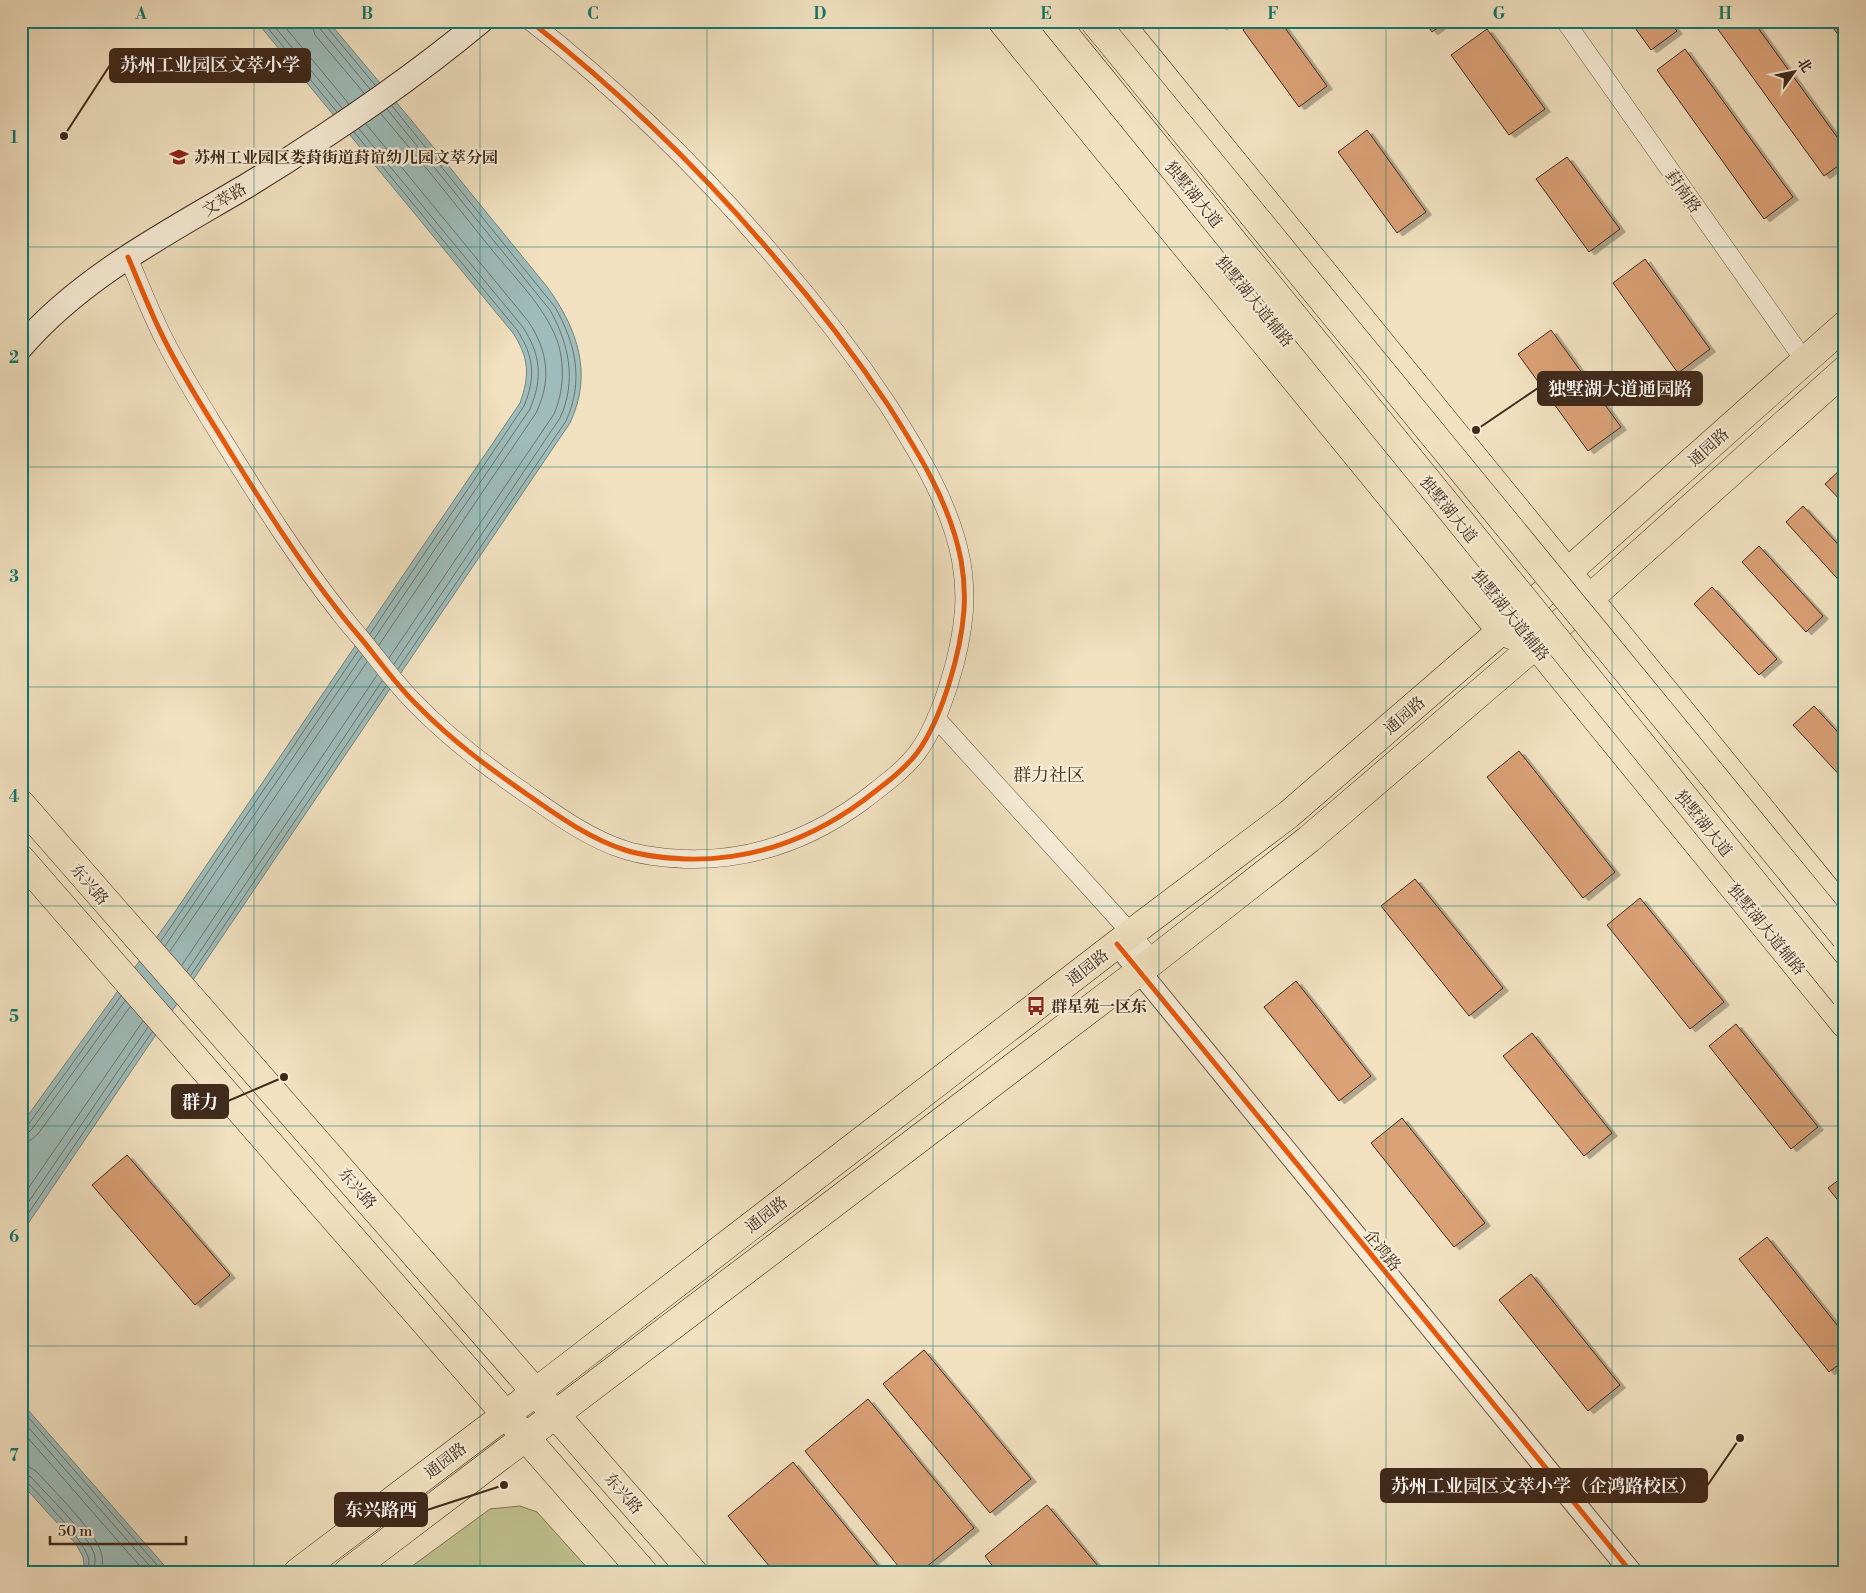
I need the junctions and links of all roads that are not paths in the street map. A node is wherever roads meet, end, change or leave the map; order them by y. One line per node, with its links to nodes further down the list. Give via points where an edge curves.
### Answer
1 (481, 21): 9 (main road, 文萃路, via 327,135)
2 (530, 21): 23 (street, via 645,118 754,233 855,357 920,458 945,508 960,559 964,586 964,611 954,664)
3 (1002, 21): 15 (main road)
4 (1024, 21): 11 (main road, 独墅湖大道辅路)
5 (1054, 21): 30 (main road, 独墅湖大道, bridge)
6 (1094, 21): 27 (main road, 独墅湖大道, bridge)
7 (1118, 21): 17 (main road)
8 (1565, 21): 13 (street, 葑南路)
9 (128, 257): 12 (main road, 文萃路, via 65,304); 23 (street, via 164,340 201,404 277,525 343,618 401,688 437,724 484,764 553,813 600,840 630,852 663,858 715,859 744,856 788,843 822,827 863,801 908,763 923,744)
10 (1845, 325): 13 (main road, 通园路)
11 (1280, 333): 16 (main road, 独墅湖大道辅路); 18 (main road, via 1333,351)
12 (21, 347)
13 (1804, 360): 17 (main road, 通园路)
14 (1845, 370): 19 (main road, 通园路)
15 (1297, 383): 16 (main road); 20 (main road)
16 (1340, 405): 20 (main road, 独墅湖大道辅路)
17 (1568, 573): 18 (main road, 通园路); 19 (main road)
18 (1537, 599): 20 (main road, 通园路); 21 (main road)
19 (1589, 599): 21 (main road, 通园路); 26 (main road)
20 (1508, 625): 22 (main road); 28 (main road, 通园路, via 1288,815)
21 (1559, 626): 22 (main road, 通园路)
22 (1536, 645): 29 (main road, 通园路, via 1309,839); 31 (main road, 独墅湖大道辅路)
23 (936, 718): 28 (street)
24 (21, 804): 32 (main road, 东兴路)
25 (21, 859): 33 (main road)
26 (1845, 913)
27 (1845, 937)
28 (1124, 938): 29 (street, 企鸿路); 32 (main road, 通园路)
29 (1146, 966): 34 (main road, 通园路); 40 (street, 企鸿路)
30 (1845, 995)
31 (1845, 1024)
32 (537, 1391): 33 (main road, 通园路); 34 (main road, 东兴路)
33 (506, 1413): 35 (main road); 36 (main road, 通园路)
34 (556, 1415): 35 (main road, 通园路); 39 (main road, 东兴路)
35 (526, 1438): 37 (main road, 通园路); 38 (main road)
36 (298, 1572)
37 (348, 1572)
38 (643, 1572)
39 (693, 1572)
40 (1631, 1572)

